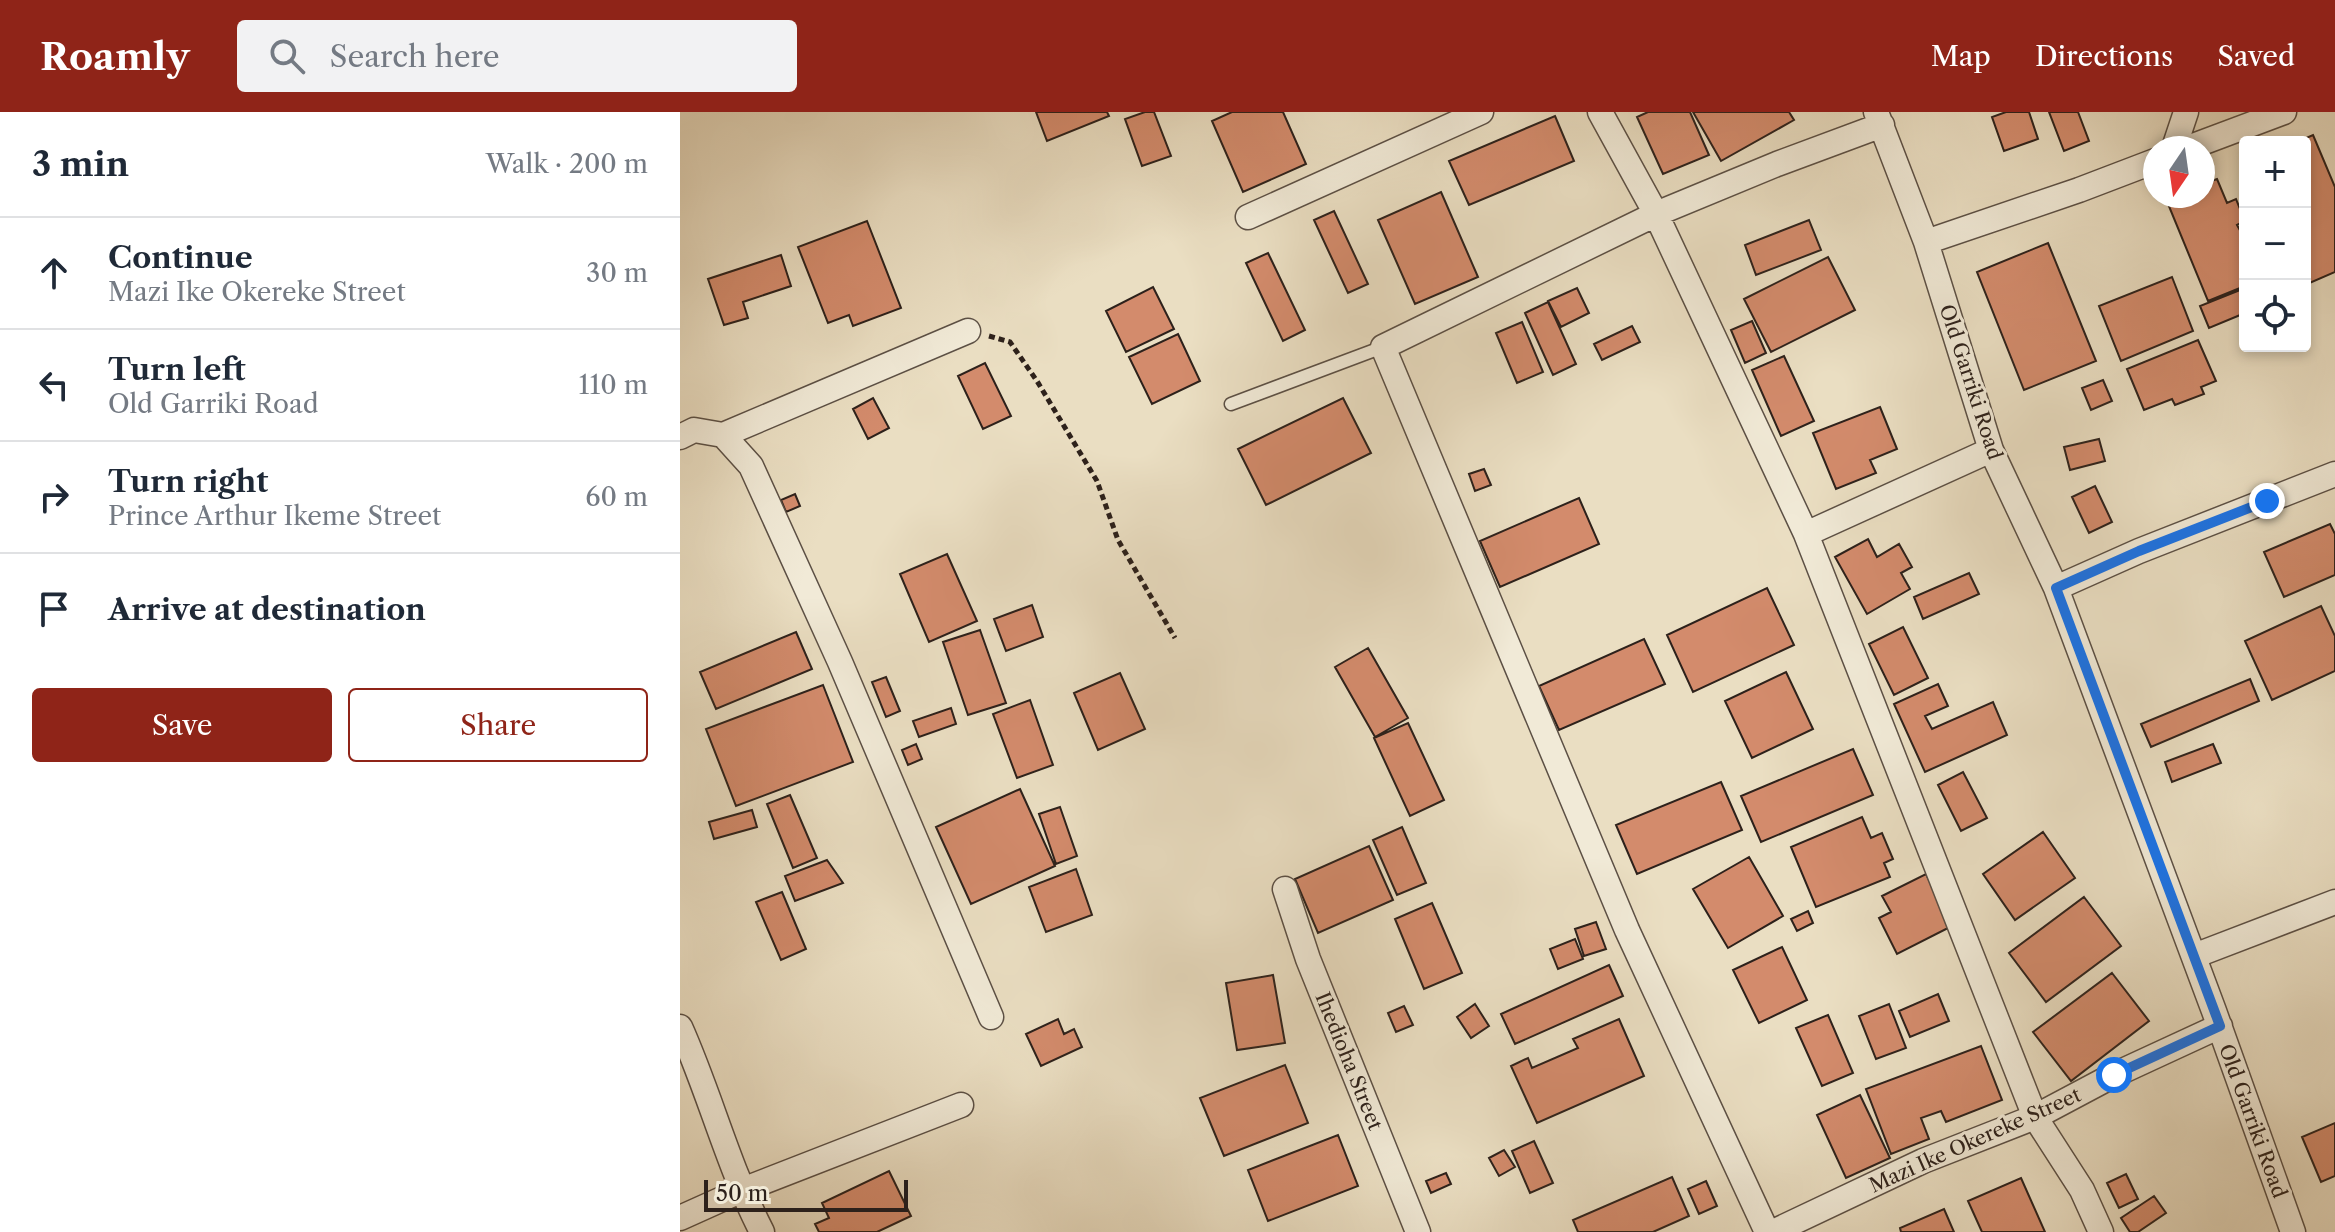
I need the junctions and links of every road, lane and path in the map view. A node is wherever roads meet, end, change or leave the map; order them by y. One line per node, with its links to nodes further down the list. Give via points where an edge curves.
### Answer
1 (1481, 112): 10 (street)
2 (1600, 112): 9 (street)
3 (2186, 112): 6 (street)
4 (2284, 112): 7 (street)
5 (1879, 119): 9 (street); 11 (street, Old Garriki Road)
6 (2178, 136)
7 (2215, 138)
8 (2143, 166): 11 (street)
9 (1656, 214): 13 (street); 19 (street)
10 (1248, 217)
11 (1926, 242): 17 (street, Old Garriki Road)
12 (968, 331): 15 (street); 21 (path, via 1010,342 1037,381 1097,481 1118,540)
13 (1383, 347): 14 (lane); 34 (street, via 1627,930)
14 (1231, 404)
15 (723, 435): 16 (street, via 694,430); 25 (street, via 751,466)
16 (680, 437)
17 (1991, 450): 19 (street); 20 (street, Old Garriki Road)
18 (2335, 474): 20 (street)
19 (1806, 534): 29 (street)
20 (2056, 588): 24 (street, Old Garriki Road)
21 (1175, 638)
22 (1285, 889): 33 (street, Ihedioha Street)
23 (2335, 902): 24 (street)
24 (2194, 956): 26 (street, Old Garriki Road)
25 (991, 1017)
26 (2220, 1026): 29 (street, Mazi Ike Okereke Street); 37 (street, Old Garriki Road)
27 (680, 1027): 30 (street)
28 (961, 1105): 30 (street)
29 (2035, 1117): 35 (street, Mazi Ike Okereke Street, via 1923,1161); 36 (street, via 2082,1190)
30 (740, 1191): 31 (street); 32 (street)
31 (680, 1218)
32 (762, 1232)
33 (1418, 1232)
34 (1767, 1232)
35 (1773, 1232)
36 (2101, 1232)
37 (2293, 1232)

